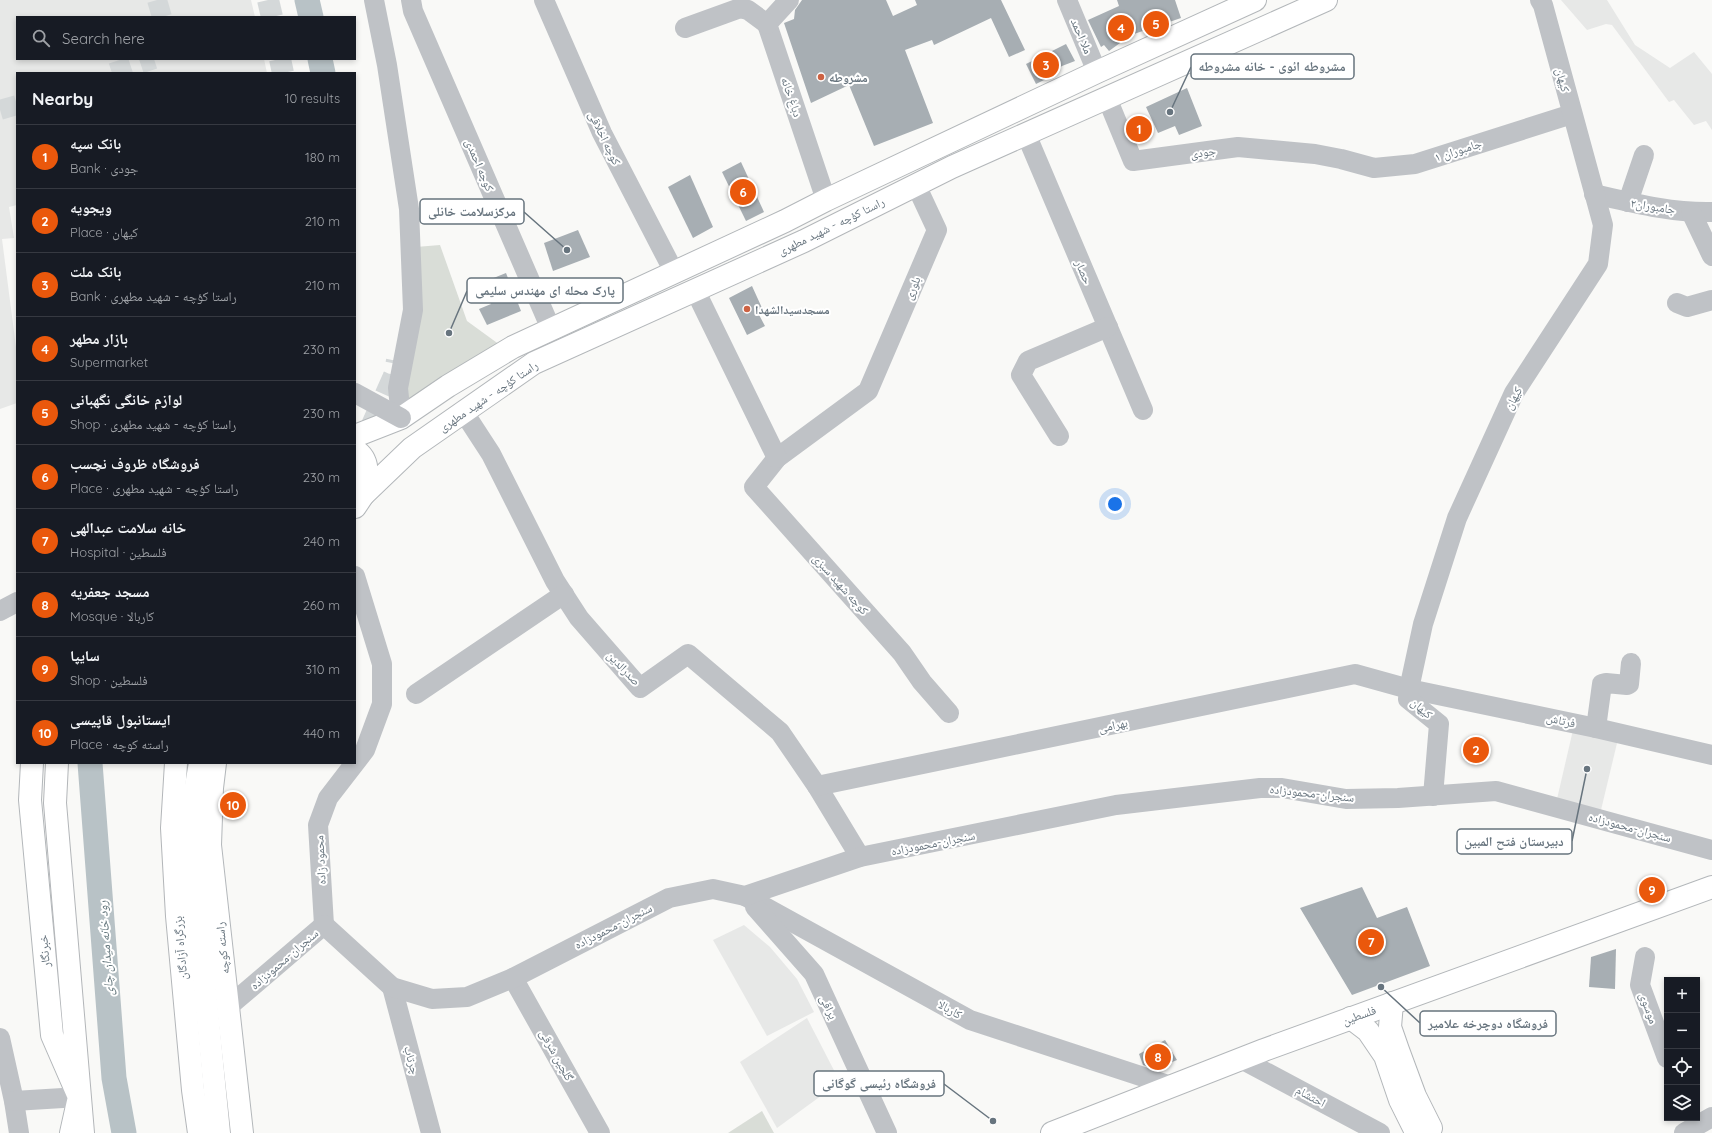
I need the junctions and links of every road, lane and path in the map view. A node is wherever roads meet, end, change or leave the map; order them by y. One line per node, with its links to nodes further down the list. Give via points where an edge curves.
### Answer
1 (374, 0): 37 (street, via 387,65 409,209 413,310 398,388)
2 (411, 0): 29 (street, کوچه احمدی, via 413,11)
3 (544, 0): 24 (street, کوچه اخلاقی, via 602,133)
4 (789, 0): 9 (street)
5 (1067, 0): 11 (street, ملا احمد)
6 (1255, 0): 11 (main road, راستا کؤچه - شهید مطهری)
7 (1326, 0): 12 (main road, راستا کؤچه - شهید مطهری)
8 (1540, 0): 13 (street, کیهان)
9 (767, 24): 10 (street, via 748,10 740,8); 19 (street, دباغ خانه)
10 (685, 28)
11 (1096, 72): 12 (main road); 19 (main road, راستا کؤچه - شهید مطهری)
12 (1107, 98): 14 (main road, راستا کؤچه - شهید مطهری); 16 (street, جودی, via 1133,162 1238,148 1314,154)
13 (1572, 114): 16 (street, جامبوران ۱, via 1416,164 1374,168); 18 (street, کیهان)
14 (1026, 134): 17 (main road, راستا کؤچه - شهید مطهری); 28 (street, حصار)
15 (1644, 155): 20 (street)
16 (1341, 159)
17 (916, 185): 25 (main road, راستا کؤچه - شهید مطهری, via 804,241); 33 (street, بلوری, via 937,230)
18 (1594, 194): 20 (street, جامبوران۲); 49 (street, کیهان, via 1602,225 1598,264 1514,393 1457,518 1423,624)
19 (826, 200): 24 (main road, راستا کؤچه - شهید مطهری)
20 (1628, 202): 21 (street, جامبوران۲)
21 (1691, 212): 22 (street, جامبوران۲); 23 (street)
22 (1712, 212)
23 (1712, 256)
24 (674, 272): 29 (main road, راستا کؤچه - شهید مطهری)
25 (695, 290): 31 (main road, راستا کؤچه - شهید مطهری); 42 (street)
26 (1712, 300): 27 (street, via 1687,307)
27 (1677, 303)
28 (1108, 327): 35 (street, حصار); 39 (street, via 1028,361 1020,375)
29 (551, 329): 30 (main road, راستا کؤچه - شهید مطهری)
30 (530, 338): 31 (main road); 32 (main road, راستا کؤچه - شهید مطهری)
31 (541, 360): 36 (main road, راستا کؤچه - شهید مطهری)
32 (448, 386): 36 (main road); 37 (main road, راستا کؤچه - شهید مطهری)
33 (868, 391): 42 (street, کوچه شهید سبزی)
34 (356, 394): 37 (street, bridge)
35 (1143, 410)
36 (463, 411): 40 (main road, راستا کؤچه - شهید مطهری); 45 (street, صدرالدین, via 491,454)
37 (401, 418): 38 (main road, راستا کؤچه - شهید مطهری); 40 (main road, via 395,432 398,439 406,444)
38 (356, 436)
39 (1059, 436)
40 (418, 443): 43 (main road, راستا کؤچه - شهید مطهری)
41 (356, 451): 43 (main road, via 368,470)
42 (777, 458): 51 (street, کوچه شهید سبزی, via 754,486 902,653 922,682)
43 (359, 501)
44 (356, 579): 54 (street, محمود زاده, via 382,664 382,704 365,750)
45 (564, 594): 50 (street); 61 (street, صدرالدین, via 579,618 640,688 688,654 780,732)
46 (16, 603): 47 (street)
47 (0, 611)
48 (1631, 663): 52 (street, via 1629,684 1602,684)
49 (1408, 689): 52 (street, فرتاش); 61 (street, بهرامی, via 1355,674); 62 (street, کیهان, via 1408,699 1439,724)
50 (416, 694)
51 (949, 713)
52 (1596, 728): 53 (street, فرتاش)
53 (1712, 755)
54 (356, 762)
55 (32, 764): 78 (main road, خبرنگار, via 30,800 52,1035)
56 (57, 764): 78 (main road, via 55,803)
57 (176, 764): 86 (main road, بزرگراه آزادگان, via 172,828 177,916)
58 (200, 764): 87 (main road, via 193,803 192,857)
59 (215, 764): 72 (main road, راسته کوچه, via 210,845)
60 (354, 764): 67 (street, محمود زاده, via 328,798 318,825)
61 (817, 786): 64 (street, صدرالدین)
62 (1433, 796): 63 (street, سنجران-محمودزاده, via 1496,791); 64 (street, سنجران-محمودزاده, via 1346,799 1282,788 1260,788 1116,805)
63 (1712, 850)
64 (860, 857): 66 (street, سنجران-محمودزاده)
65 (1712, 887): 71 (main road, فلسطین)
66 (745, 896): 69 (street, سنجران-محمودزاده, via 713,889 669,898); 77 (street, کاربالا, via 970,1020); 91 (street, یراقی, via 814,974)
67 (324, 925): 70 (street, سنجران-محمودزاده); 72 (street, سنجران-محمودزاده)
68 (1645, 957): 75 (street, موسوی, via 1640,985)
69 (513, 978): 70 (street, سنجران-محمودزاده, via 467,997 432,999); 90 (street, گلچین شرقی)
70 (392, 987): 89 (street, چرتاب)
71 (1392, 1003): 73 (main road, فلسطین); 82 (main road, via 1390,1027 1415,1096)
72 (228, 1007): 88 (main road, راسته کوچه)
73 (1351, 1018): 76 (main road, فلسطین); 82 (main road, via 1368,1031 1385,1056 1400,1100)
74 (0, 1038): 79 (street)
75 (1664, 1050)
76 (1241, 1059): 77 (main road, فلسطین); 93 (street, احتشام)
77 (1171, 1086): 92 (main road, فلسطین)
78 (79, 1097): 79 (street); 84 (main road); 85 (main road)
79 (14, 1101): 83 (street)
80 (1712, 1117): 81 (street)
81 (1688, 1127)
82 (1424, 1131)
83 (19, 1133)
84 (70, 1133)
85 (83, 1133)
86 (199, 1133)
87 (219, 1133)
88 (242, 1133)
89 (431, 1133)
90 (600, 1133)
91 (888, 1133)
92 (1052, 1133)
93 (1380, 1133)

